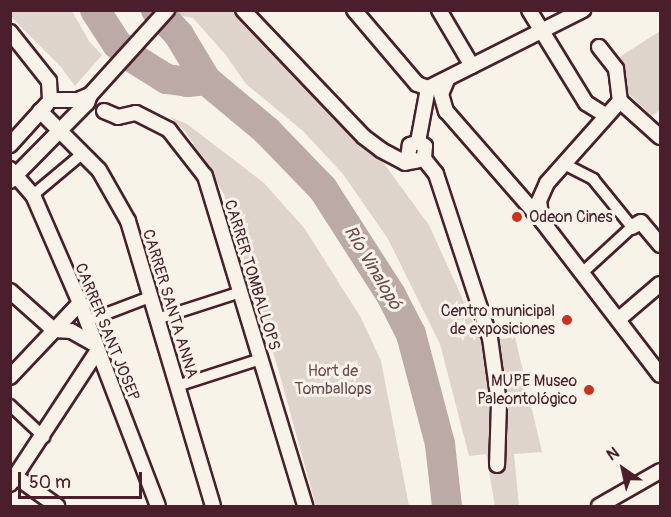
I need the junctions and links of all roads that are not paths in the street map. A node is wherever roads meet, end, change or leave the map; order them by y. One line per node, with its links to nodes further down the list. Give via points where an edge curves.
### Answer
1 (167, 10): 13 (street)
2 (243, 10): 23 (street, via 364,137 405,164)
3 (354, 10): 12 (street, via 417,84)
4 (439, 10): 10 (street)
5 (529, 10): 7 (street)
6 (583, 10): 7 (street)
7 (542, 31): 10 (street); 18 (street, via 586,103)
8 (10, 32): 14 (street, via 49,81)
9 (599, 47): 15 (street, via 616,69)
10 (472, 66): 11 (street)
11 (447, 80): 12 (street); 27 (street, via 441,94 446,111)
12 (428, 88): 23 (street)
13 (90, 95): 14 (street, via 78,100); 19 (street, via 87,103)
14 (50, 100): 16 (street)
15 (620, 101): 18 (street); 20 (street)
16 (40, 111): 19 (street, CARRER SANTA ANNA); 21 (street)
17 (104, 111): 33 (street, CARRER TOMBALLOPS, via 118,117 136,113 169,130 198,167)
18 (605, 115): 24 (street)
19 (60, 129): 22 (street, CARRER SANTA ANNA); 25 (street)
20 (660, 137)
21 (11, 142)
22 (83, 153): 26 (street); 34 (street, CARRER SANTA ANNA, via 99,170 128,221)
23 (416, 153): 47 (street, via 436,174 490,338 499,403)
24 (564, 164): 27 (street, via 547,183 539,201); 28 (street, via 593,180)
25 (12, 175): 26 (street, CARRER SANT JOSEP)
26 (33, 195): 35 (street, CARRER SANT JOSEP)
27 (542, 220): 30 (street)
28 (632, 227): 29 (street, via 641,222); 30 (street)
29 (660, 245)
30 (583, 272): 37 (street)
31 (660, 284): 37 (street)
32 (10, 291): 39 (street)
33 (241, 292): 36 (street); 41 (street, CARRER TOMBALLOPS)
34 (150, 297): 36 (street, CARRER SANTA ANNA); 38 (street)
35 (80, 303): 38 (street, CARRER SANT JOSEP); 39 (street)
36 (157, 319): 44 (street, CARRER SANTA ANNA)
37 (619, 319): 42 (street)
38 (87, 321): 40 (street, CARRER SANT JOSEP)
39 (54, 330): 40 (street, via 71,331); 43 (street)
40 (97, 347): 46 (street); 51 (street, CARRER SANT JOSEP)
41 (261, 360): 44 (street); 53 (street, CARRER TOMBALLOPS)
42 (660, 375)
43 (10, 377)
44 (177, 386): 52 (street, CARRER SANTA ANNA)
45 (10, 405): 46 (street)
46 (44, 437): 49 (street)
47 (497, 465)
48 (660, 471): 54 (street)
49 (13, 480): 50 (street)
50 (57, 507)
51 (158, 507)
52 (213, 507)
53 (305, 507)
54 (599, 507)

